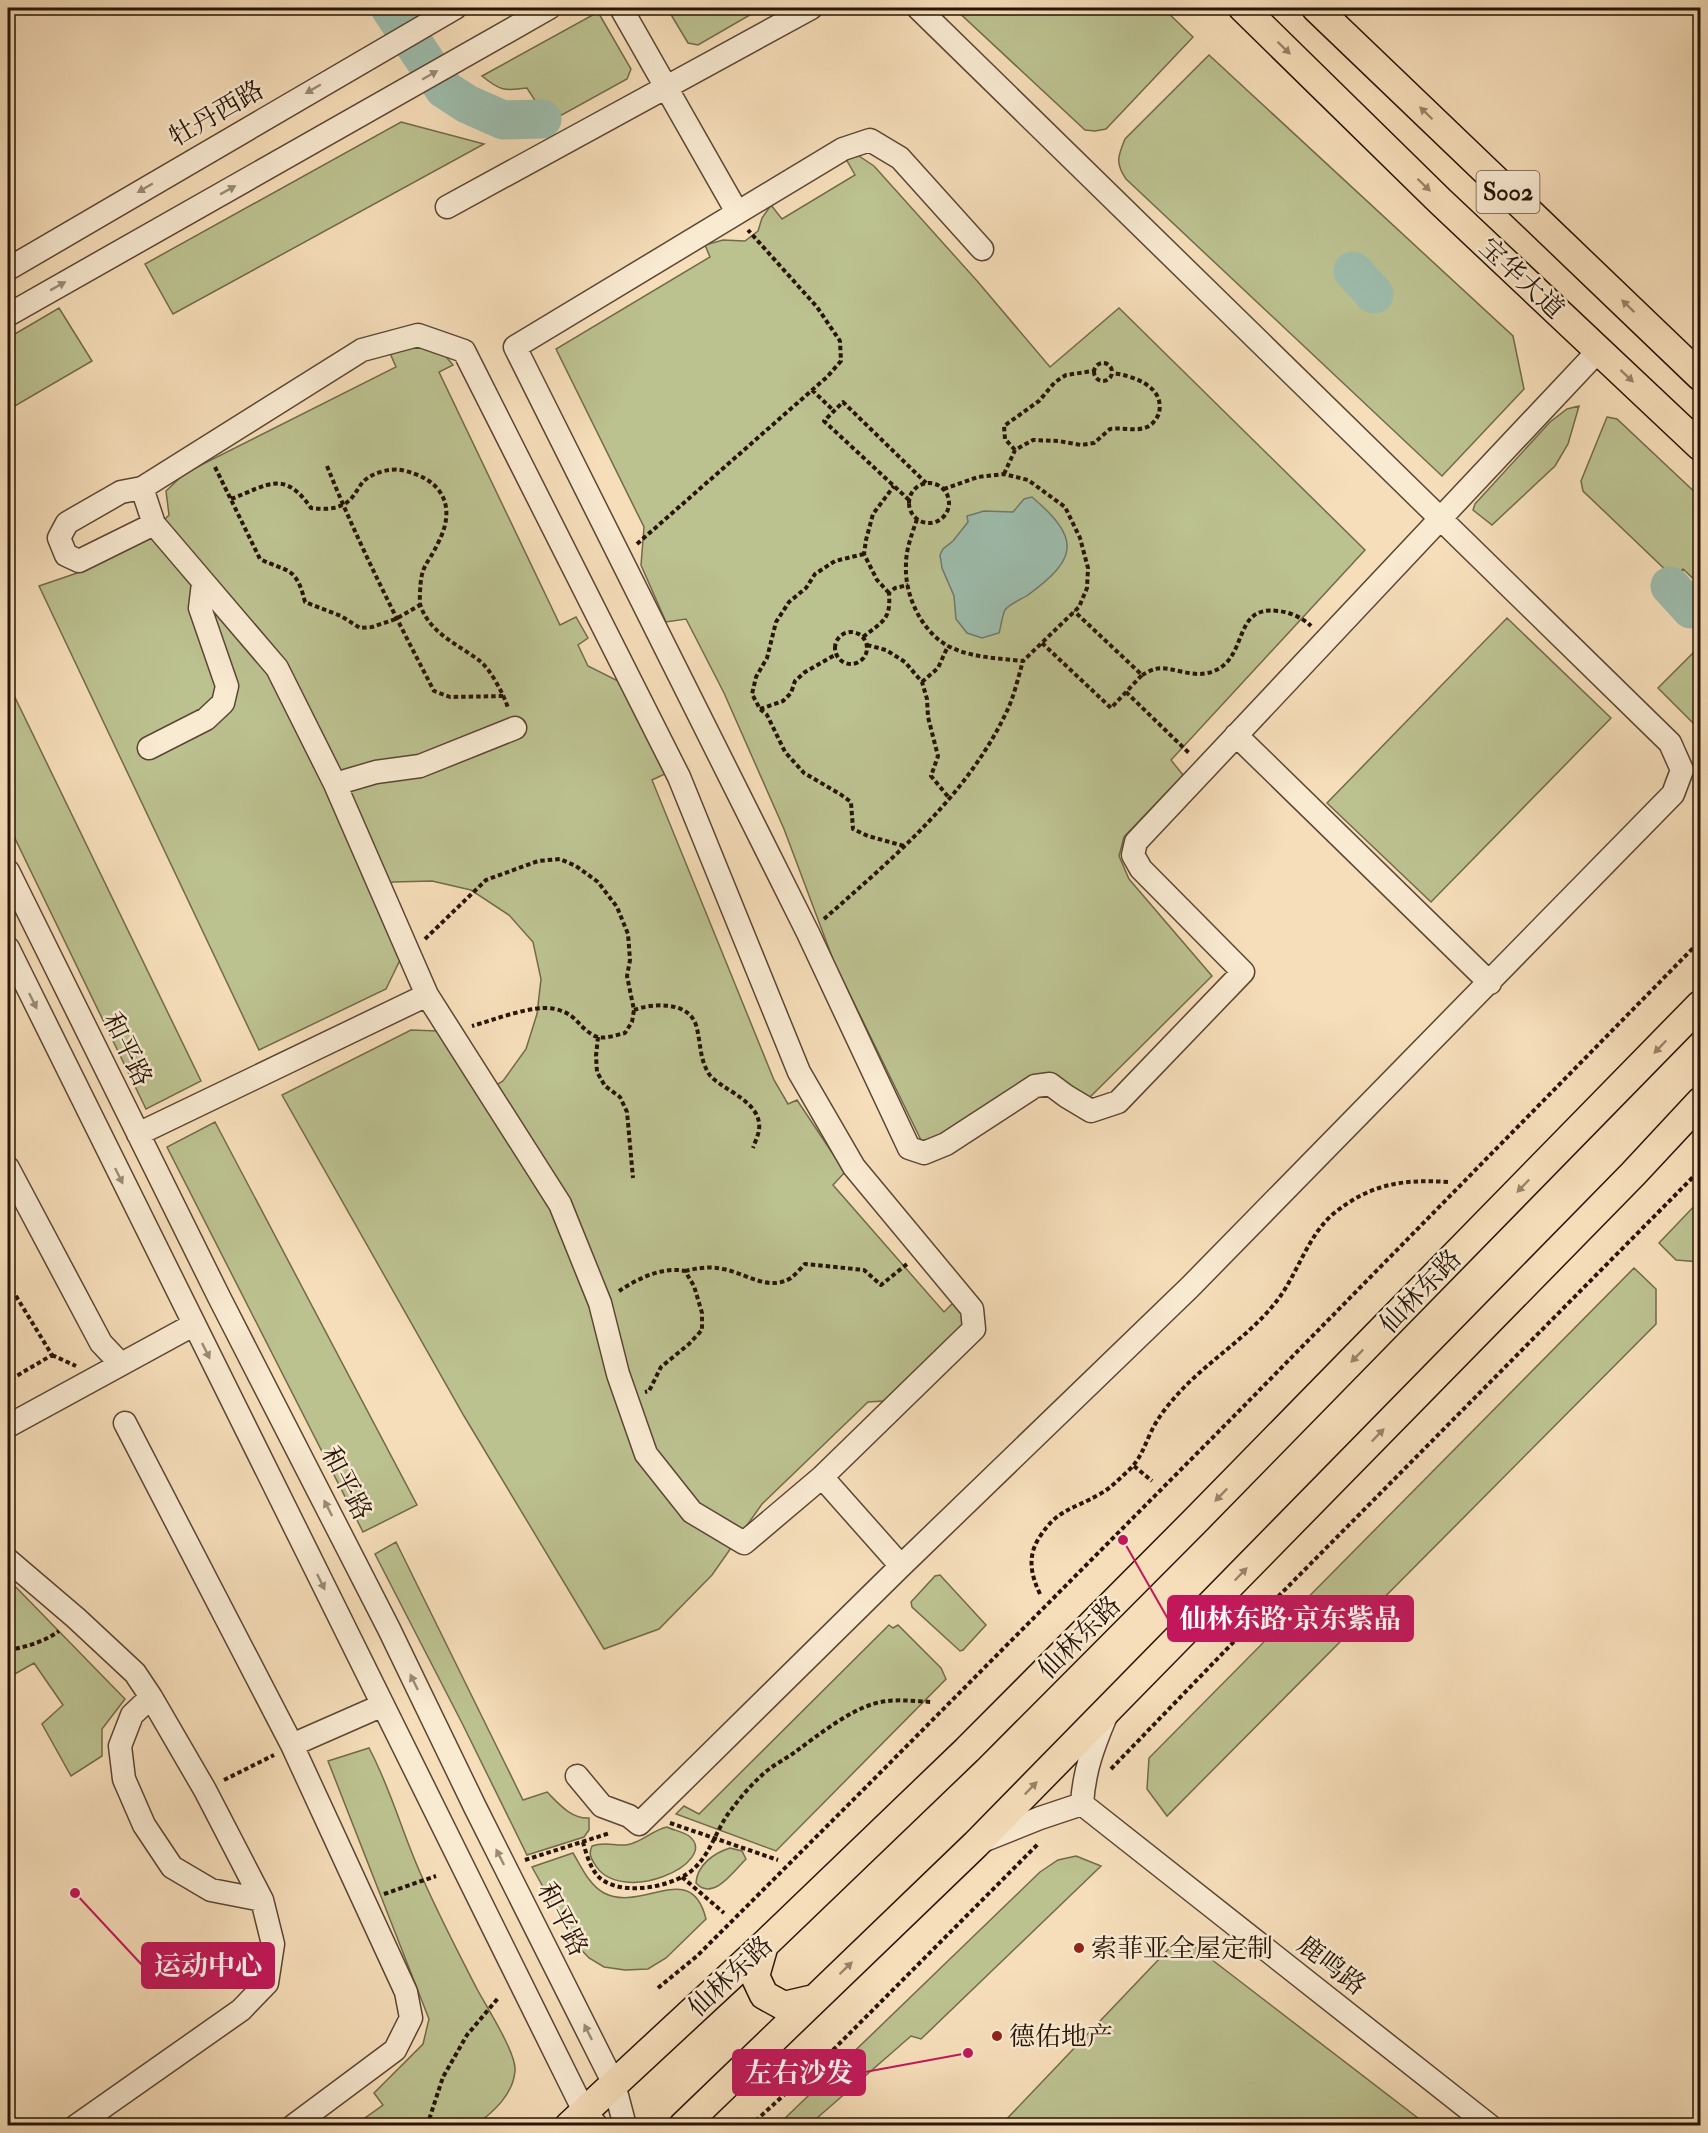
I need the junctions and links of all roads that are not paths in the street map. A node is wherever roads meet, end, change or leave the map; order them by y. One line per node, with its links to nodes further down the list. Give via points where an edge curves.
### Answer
1 (549, 8): 13 (street, one-way to 1)
2 (621, 8): 8 (street)
3 (811, 8): 8 (street)
4 (918, 8): 18 (street)
5 (1243, 8): 14 (main road, 宝华大道, one-way to 14)
6 (1316, 8): 15 (main road, 宝华大道 / S002, one-way to 6)
7 (452, 9): 12 (street, 牡丹西路, one-way to 12)
8 (667, 86): 9 (street); 10 (street)
9 (447, 207)
10 (736, 212): 11 (street, via 843,149 870,140 900,158); 22 (street, via 515,347 808,933 909,1148 924,1153 946,1144 1035,1086 1050,1084 1091,1111 1118,1102 1243,972 1141,870 1133,855 1136,842)
11 (982, 249)
12 (8, 269)
13 (8, 315)
14 (1599, 350): 16 (main road, 宝华大道, one-way to 16); 18 (street)
15 (1701, 376)
16 (1701, 446)
17 (142, 488): 19 (street); 19 (street, via 121,492 67,523 59,538 66,555 79,561); 37 (street, via 362,350 418,335 464,351 679,777 799,1072 854,1167 972,1309 974,1329)
18 (1440, 518): 22 (street); 27 (street, via 1670,743 1682,770 1673,794)
19 (154, 524): 20 (street)
20 (203, 584): 23 (street, via 200,608 227,686 223,703 206,719); 24 (street, via 276,668)
21 (514, 728): 24 (street, via 420,766 376,772)
22 (1236, 735): 27 (street)
23 (149, 748)
24 (335, 784): 28 (street)
25 (8, 871): 31 (street, 和平路)
26 (8, 948): 33 (street, one-way to 33)
27 (1490, 983): 39 (street, via 1190,1287)
28 (426, 995): 31 (street); 37 (street, via 560,1204 600,1303 618,1374 646,1454 692,1512 744,1543)
29 (1701, 1005): 48 (main road, 仙林东路, one-way to 48, via 1000,1717)
30 (1701, 1102): 42 (main road, one-way to 30)
31 (138, 1134): 50 (street, 和平路, one-way to 31)
32 (8, 1168): 34 (street, via 101,1343)
33 (193, 1325): 34 (street); 41 (street, one-way to 41)
34 (120, 1363): 36 (street)
35 (125, 1422): 43 (street)
36 (8, 1426)
37 (822, 1477): 39 (street)
38 (8, 1560): 40 (street, via 135,1673)
39 (901, 1566): 44 (street, via 639,1824 602,1806)
40 (151, 1697): 47 (street); 47 (street, via 132,1715 120,1746 124,1779 144,1825 172,1867 211,1890)
41 (383, 1705): 43 (street); 51 (street)
42 (1109, 1708): 45 (street, via 1091,1752); 46 (main road, one-way to 42)
43 (292, 1745): 53 (street, via 406,1992 411,2018 394,2050)
44 (577, 1776)
45 (1082, 1804): 46 (street); 56 (street, 鹿鸣路)
46 (976, 1844): 49 (main road, one-way to 46)
47 (262, 1900): 52 (street, via 273,1944 267,1983 242,2010)
48 (764, 1945): 49 (main road, via 755,1977 764,1995 784,2006); 50 (main road, 仙林东路)
49 (814, 1999): 55 (main road)
50 (614, 2084): 51 (main road, 仙林东路); 54 (street, 和平路)
51 (583, 2120)
52 (76, 2126)
53 (292, 2126)
54 (625, 2126)
55 (683, 2126)
56 (1490, 2126)

